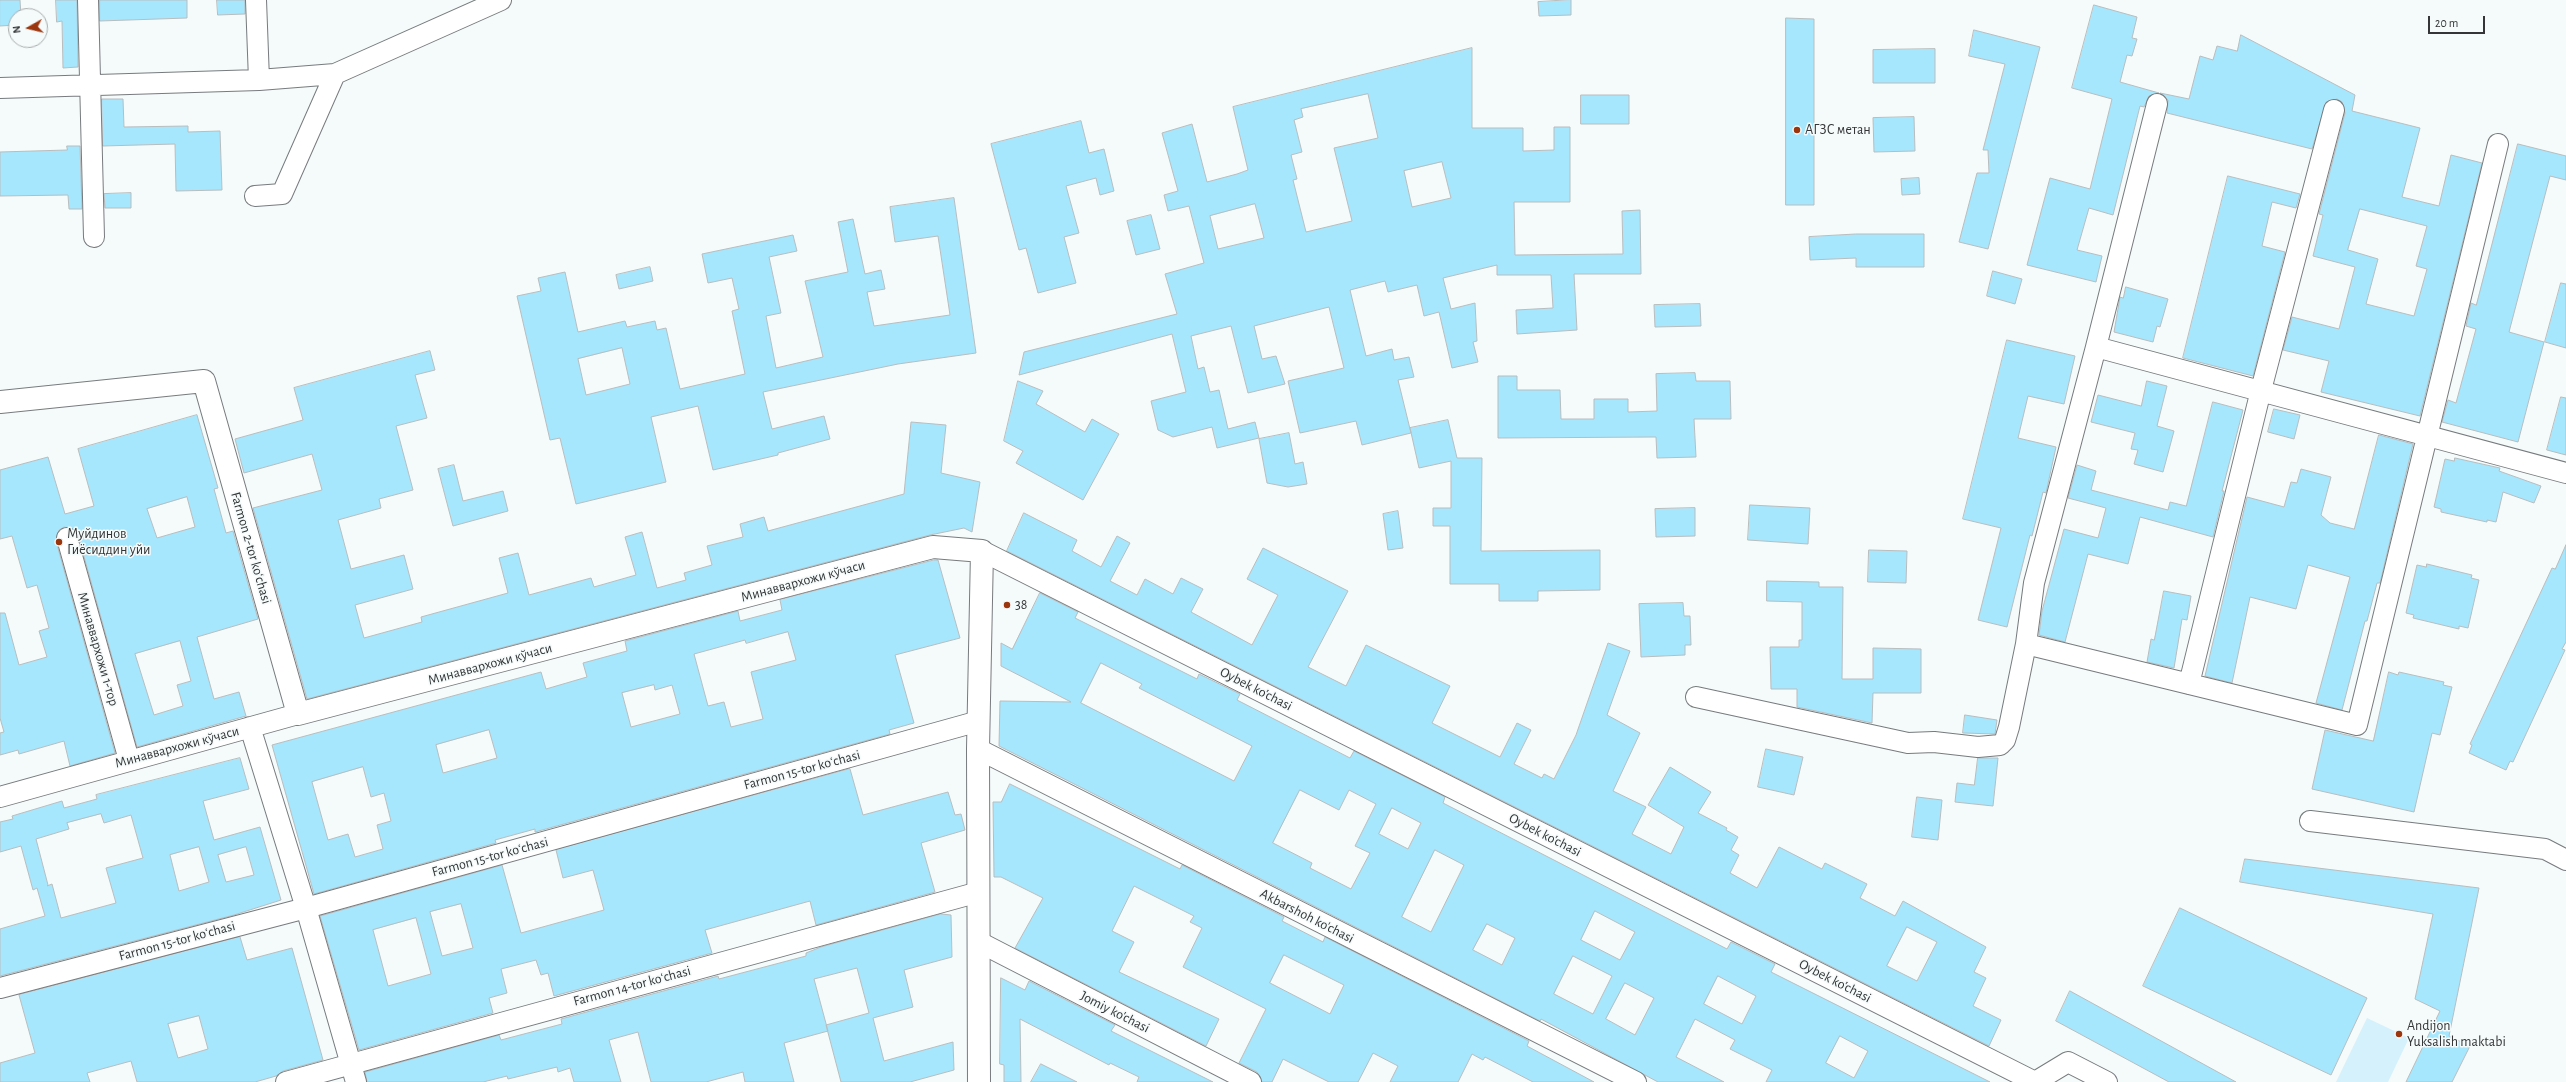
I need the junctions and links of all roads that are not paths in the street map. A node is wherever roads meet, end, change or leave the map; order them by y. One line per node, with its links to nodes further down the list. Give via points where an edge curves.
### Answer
1 (88, 0): 6 (street)
2 (256, 0): 5 (street)
3 (501, 0): 4 (street)
4 (335, 74): 5 (street); 11 (street, via 282,194)
5 (258, 80): 6 (street)
6 (90, 85): 7 (street); 12 (street)
7 (0, 88)
8 (2156, 104): 13 (street)
9 (2334, 110): 14 (street)
10 (2498, 144): 16 (street)
11 (255, 196)
12 (94, 237)
13 (2096, 347): 14 (street); 20 (street, via 2034,583)
14 (2261, 390): 16 (street); 21 (street)
15 (0, 402): 23 (street, Farmon 2-tor koʻchasi, via 204,381)
16 (2428, 435): 17 (street); 21 (street, via 2357,725)
17 (2566, 473)
18 (67, 538): 27 (street, Минаввархожи 1-тор)
19 (982, 552): 23 (street, Минаввархожи кўчаси, via 933,547); 24 (street); 40 (street, Oybek ko'chasi)
20 (2026, 644): 21 (street); 22 (street, via 2004,740 2000,745 1992,747 1934,742 1908,743)
21 (2189, 684)
22 (1696, 697)
23 (298, 714): 25 (street, Минаввархожи кўчаси)
24 (979, 721): 26 (street); 32 (street, Farmon 15-tor koʻchasi)
25 (250, 727): 27 (street, Минаввархожи кўчаси); 32 (street)
26 (978, 749): 31 (street); 39 (street, Akbarshoh ko'chasi)
27 (129, 760): 28 (street, Минаввархожи кўчаси)
28 (0, 797)
29 (2310, 821): 30 (street, via 2545,850)
30 (2566, 860)
31 (978, 892): 33 (street); 35 (street, Farmon 14-tor koʻchasi)
32 (306, 908): 34 (street, Farmon 15-tor koʻchasi); 35 (street)
33 (979, 942): 37 (street); 38 (street, Jomiy ko'chasi)
34 (0, 988)
35 (354, 1073): 36 (street, Farmon 14-tor koʻchasi)
36 (286, 1082)
37 (979, 1082)
38 (1251, 1082)
39 (1636, 1082)
40 (2035, 1082): 41 (street, Oybek ko'chasi, via 2068,1062)
41 (2107, 1082)

